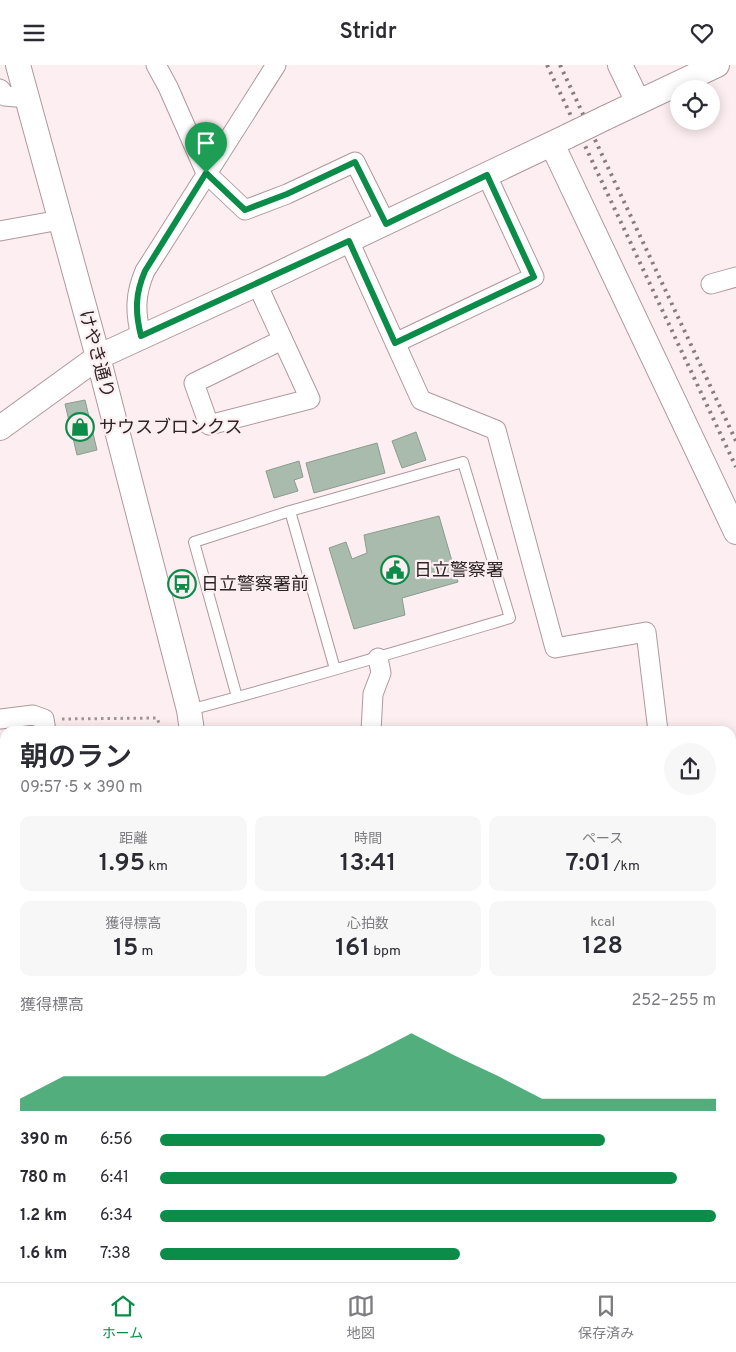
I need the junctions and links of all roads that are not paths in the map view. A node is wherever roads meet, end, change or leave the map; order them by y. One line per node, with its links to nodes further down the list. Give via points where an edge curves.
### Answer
1 (18, 65): 7 (street, けやき通り)
2 (156, 65): 10 (street)
3 (276, 65): 10 (street)
4 (620, 65): 8 (street)
5 (717, 65): 8 (street)
6 (0, 89): 7 (street, via 5,96)
7 (27, 97): 12 (street, けやき通り)
8 (638, 102): 9 (street, bridge)
9 (560, 140): 11 (street); 25 (street)
10 (206, 173): 13 (street, via 245,210 355,162); 19 (street, via 145,271 138,288 137,320)
11 (487, 175): 13 (street); 21 (street, via 534,277)
12 (60, 220): 14 (street); 22 (street, けやき通り)
13 (386, 224): 15 (street)
14 (0, 231)
15 (349, 241): 17 (street); 21 (street)
16 (736, 277): 18 (street)
17 (257, 284): 19 (street); 20 (street)
18 (711, 284)
19 (141, 336): 22 (street)
20 (282, 340): 20 (street, via 310,399 210,425 194,383)
21 (395, 343): 33 (street, via 421,400 496,430 555,648 646,633)
22 (98, 357): 23 (street); 30 (street, けやき通り)
23 (0, 428)
24 (290, 511): 26 (lane, via 463,462 510,618); 27 (lane); 28 (lane, via 194,542)
25 (736, 532)
26 (378, 658): 27 (lane); 32 (street, via 381,673 373,694)
27 (335, 669): 28 (lane)
28 (237, 697): 30 (lane)
29 (0, 719): 31 (street, via 33,715)
30 (191, 720)
31 (45, 725)
32 (371, 726)
33 (657, 726)

